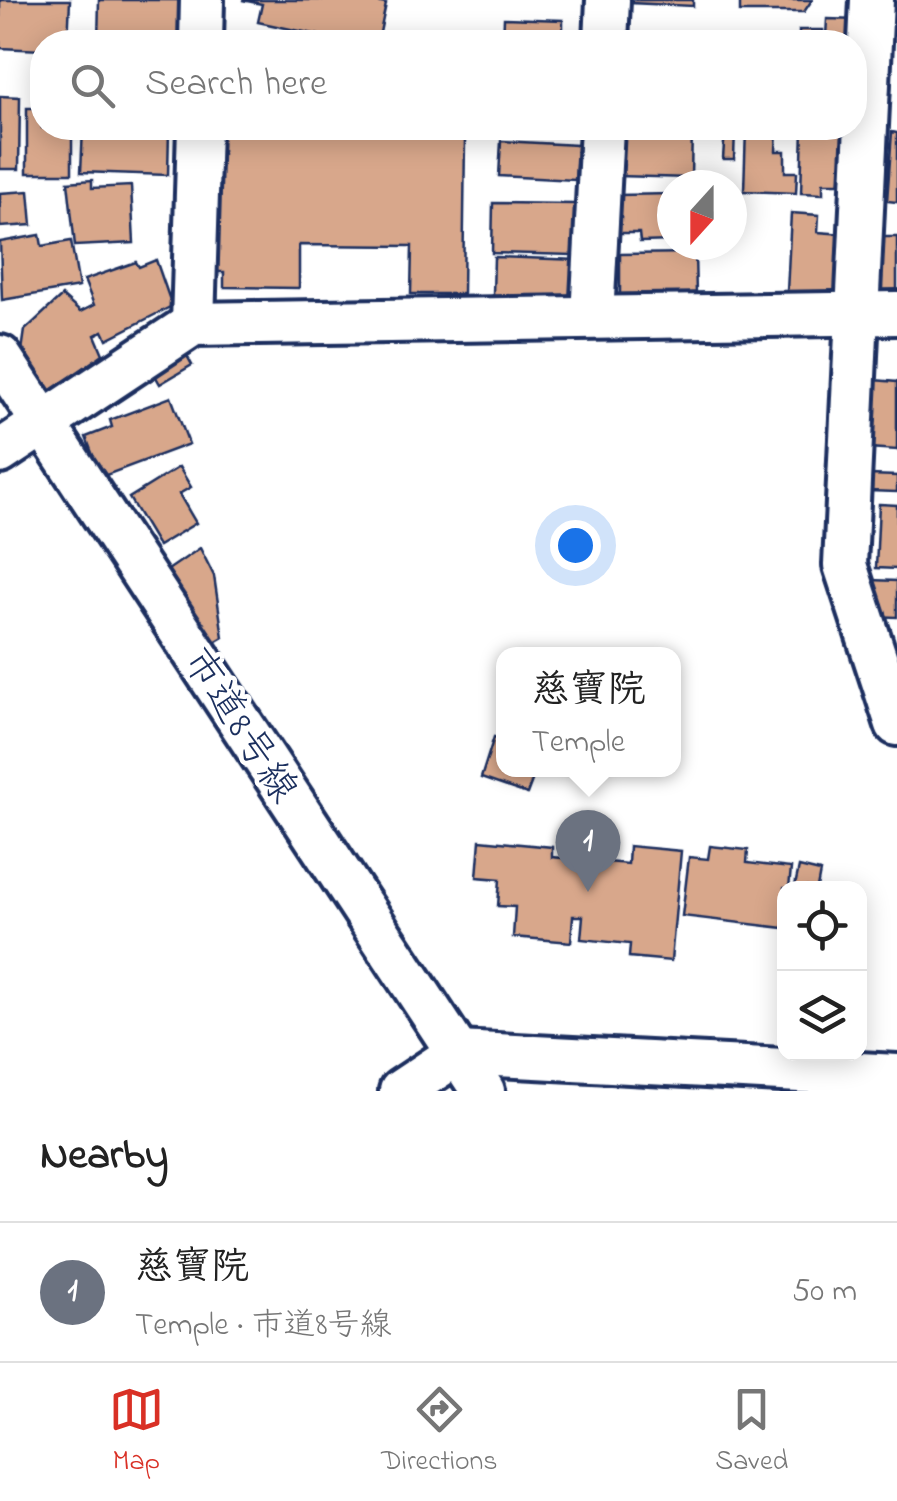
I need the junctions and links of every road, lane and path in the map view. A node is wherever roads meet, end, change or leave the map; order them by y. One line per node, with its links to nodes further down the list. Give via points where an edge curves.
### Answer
1 (202, 0): 4 (street)
2 (608, 0): 5 (street)
3 (872, 0): 8 (street)
4 (201, 30)
5 (607, 30)
6 (198, 140): 10 (street)
7 (601, 140): 9 (street)
8 (878, 312): 9 (street); 14 (street, via 845,565)
9 (592, 317): 10 (street)
10 (193, 324): 12 (street)
11 (0, 357): 12 (street, 市道8号線)
12 (44, 422): 13 (street); 16 (street, 市道8号線)
13 (0, 452)
14 (881, 630): 15 (street)
15 (897, 724)
16 (458, 1052): 17 (street); 18 (street); 19 (street, 市道8号線)
17 (897, 1076)
18 (401, 1091)
19 (482, 1091)

